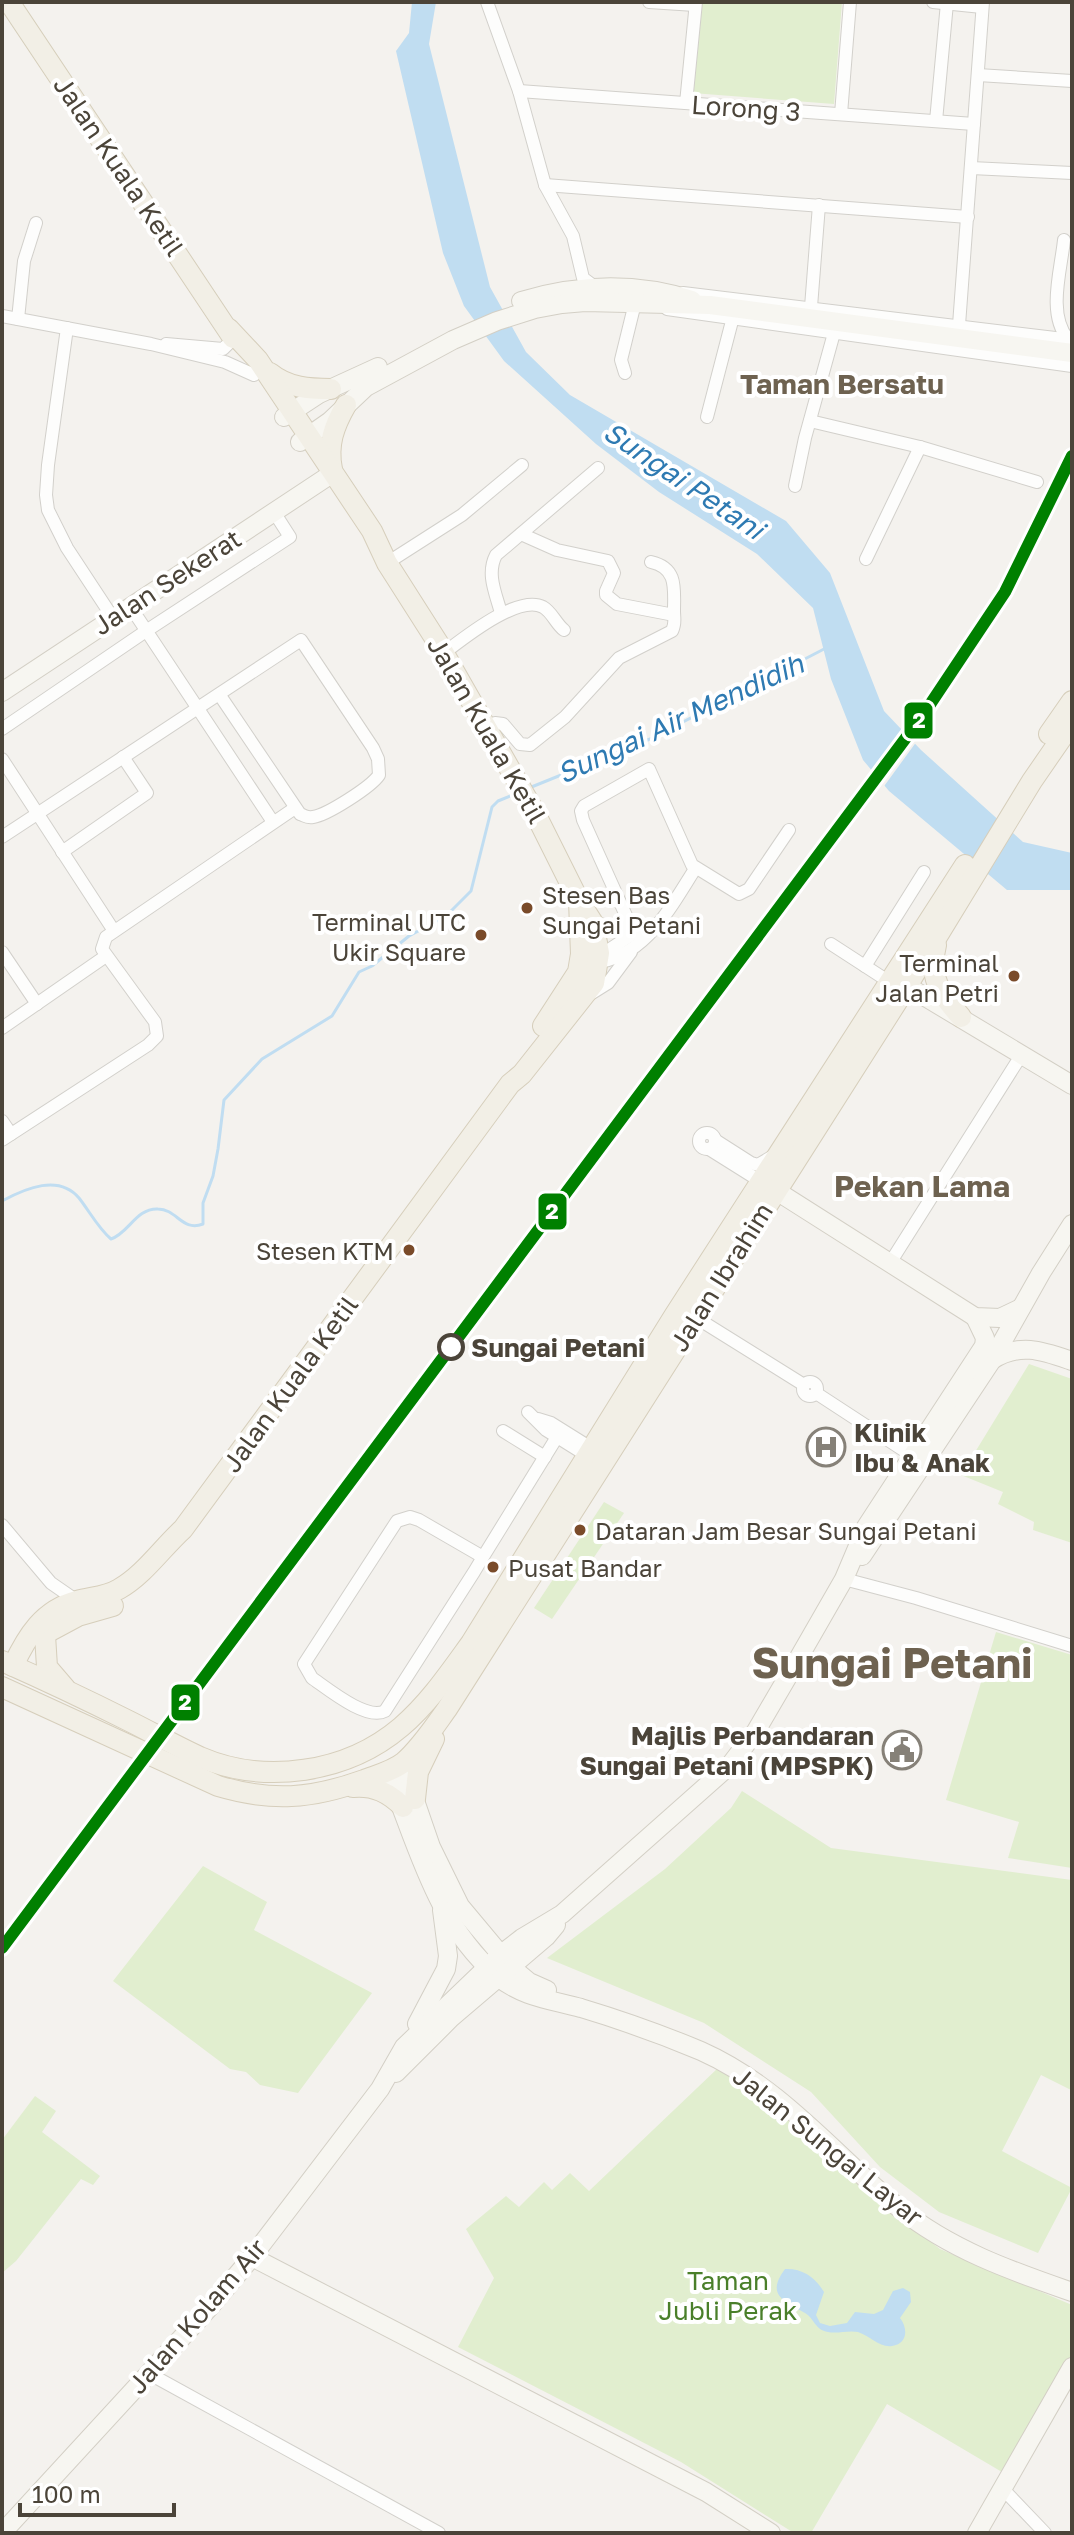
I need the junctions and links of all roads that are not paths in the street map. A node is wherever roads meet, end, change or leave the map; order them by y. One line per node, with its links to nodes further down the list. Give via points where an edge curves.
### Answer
1 (9, 2): 32 (main road, Jalan Kuala Ketil)
2 (487, 2): 10 (street)
3 (649, 2): 6 (street)
4 (850, 2): 12 (street)
5 (940, 3): 7 (street); 13 (street)
6 (695, 4): 11 (street)
7 (983, 5): 8 (street)
8 (978, 75): 9 (street); 14 (street)
9 (1072, 81)
10 (519, 91): 11 (street, Lorong 3); 17 (street)
11 (686, 103): 12 (street, Lorong 3)
12 (841, 114): 13 (street, Lorong 3)
13 (936, 121): 14 (street, Lorong 3)
14 (974, 124): 15 (street)
15 (971, 168): 16 (street); 19 (street)
16 (1072, 173)
17 (545, 185): 18 (street); 22 (street, via 573,236)
18 (819, 205): 19 (street); 25 (street)
19 (968, 217): 30 (street)
20 (36, 223): 28 (street, via 24,261)
21 (1064, 240): 26 (street)
22 (589, 283): 23 (main road); 24 (main road)
23 (650, 299): 24 (main road); 25 (street); 29 (street, via 683,313); 36 (main road); 40 (street, via 621,360)
24 (534, 304): 37 (main road)
25 (811, 307): 30 (street)
26 (1057, 313): 34 (street); 36 (street)
27 (2, 316): 28 (street)
28 (18, 319): 31 (street)
29 (732, 321): 33 (street); 44 (street)
30 (959, 325): 34 (street)
31 (67, 328): 35 (street); 62 (street, via 48,465 48,510)
32 (229, 329): 35 (street, via 223,349); 39 (main road, Jalan Kuala Ketil)
33 (834, 333): 38 (street); 46 (street)
34 (1038, 335): 36 (street)
35 (151, 344): 39 (street)
36 (1071, 344)
37 (399, 362): 41 (main road); 42 (main road)
38 (1072, 366)
39 (259, 372): 41 (main road); 43 (main road, Jalan Kuala Ketil)
40 (625, 373)
41 (322, 394): 43 (main road); 45 (main road, via 315,414)
42 (346, 405): 45 (main road); 51 (main road, via 331,438)
43 (288, 414): 47 (main road, Jalan Kuala Ketil)
44 (707, 417)
45 (330, 421): 47 (main road)
46 (810, 421): 48 (street); 53 (street)
47 (305, 439): 51 (main road, Jalan Kuala Ketil)
48 (920, 447): 52 (street); 56 (street)
49 (522, 465): 58 (street, via 462,515)
50 (598, 468): 55 (street)
51 (329, 476): 54 (main road, Jalan Sekerat); 58 (main road, Jalan Kuala Ketil, via 363,535)
52 (1037, 482)
53 (795, 486)
54 (274, 512): 59 (main road, Jalan Sekerat); 64 (street, via 290,537)
55 (521, 534): 60 (street, via 491,565); 61 (street, via 557,550 608,561 614,573 606,591 617,604)
56 (866, 559)
57 (651, 562): 61 (street, via 672,576)
58 (387, 563): 65 (main road, Jalan Kuala Ketil)
59 (130, 606): 62 (main road, Jalan Sekerat); 64 (street)
60 (501, 613): 63 (street, via 541,606); 65 (street)
61 (674, 615): 71 (street, via 672,631 619,658 537,740 524,746 503,724)
62 (113, 618): 66 (main road, Jalan Sekerat)
63 (564, 630)
64 (146, 631): 69 (street); 72 (street)
65 (444, 653): 71 (main road, Jalan Kuala Ketil)
66 (2, 692)
67 (219, 694): 69 (street); 76 (street); 76 (street, via 301,640 344,702 373,748 379,775 320,814 307,817)
68 (1072, 701): 75 (main road)
69 (197, 708): 73 (street); 78 (street)
70 (1072, 723): 75 (main road)
71 (486, 727): 85 (main road, Jalan Kuala Ketil)
72 (2, 729)
73 (123, 757): 77 (street); 81 (street, via 147,793)
74 (2, 759): 77 (street)
75 (1027, 778): 84 (main road)
76 (295, 808): 78 (street)
77 (37, 814): 80 (street); 81 (street)
78 (273, 822): 88 (street)
79 (789, 830): 82 (street, via 743,893)
80 (2, 837)
81 (62, 852): 88 (street)
82 (695, 869): 86 (street); 89 (street, via 649,769 582,808)
83 (924, 872): 96 (street)
84 (961, 884): 90 (main road, Jalan Ibrahim); 97 (main road, Jalan Ibrahim)
85 (579, 901): 87 (main road, Jalan Kuala Ketil); 95 (main road, Jalan Kuala Ketil)
86 (664, 916): 89 (street); 92 (street)
87 (593, 923): 89 (street); 95 (main road, Jalan Kuala Ketil)
88 (114, 931): 94 (street, via 102,942)
89 (637, 931): 95 (street)
90 (939, 933): 97 (main road, Jalan Ibrahim); 100 (main road, via 933,972)
91 (831, 944): 96 (street)
92 (633, 950): 95 (street); 98 (street, via 608,983)
93 (2, 952): 99 (street)
94 (106, 956): 99 (street); 106 (street, via 155,1022 157,1036)
95 (590, 959): 98 (main road, Jalan Kuala Ketil, via 594,983); 103 (main road, Jalan Kuala Ketil, via 523,1054)
96 (865, 966): 97 (street)
97 (898, 984): 100 (main road); 107 (main road, Jalan Ibrahim, via 849,1045); 108 (main road, Jalan Ibrahim)
98 (587, 995): 103 (main road, Jalan Kuala Ketil)
99 (37, 1004): 101 (street)
100 (961, 1017): 102 (main road)
101 (2, 1028)
102 (1022, 1054): 104 (main road); 110 (street)
103 (510, 1084): 123 (main road, Jalan Kuala Ketil)
104 (1072, 1085)
105 (2, 1121): 106 (street)
106 (6, 1137)
107 (782, 1149): 108 (main road, Jalan Ibrahim); 108 (street, via 758,1165 712,1144)
108 (768, 1186): 110 (main road); 112 (main road, Jalan Ibrahim); 119 (main road, Jalan Ibrahim)
109 (1072, 1224): 111 (main road)
110 (890, 1263): 113 (main road)
111 (1023, 1306): 113 (main road, via 1000,1318); 114 (main road, via 1023,1329); 115 (main road)
112 (695, 1317): 121 (street, via 804,1385 814,1383 816,1393); 133 (main road, Jalan Ibrahim)
113 (975, 1317): 115 (main road)
114 (1037, 1349): 115 (main road); 116 (main road)
115 (988, 1353): 121 (main road)
116 (1072, 1361)
117 (503, 1431): 120 (street)
118 (557, 1437): 119 (street); 119 (street, via 532,1415); 120 (street)
119 (588, 1452): 131 (main road, Jalan Ibrahim)
120 (545, 1457): 124 (street)
121 (919, 1460): 125 (main road, via 881,1531)
122 (2, 1525): 126 (street)
123 (183, 1529): 127 (main road, Jalan Kuala Ketil, via 129,1583 104,1596); 128 (main road, Jalan Kuala Ketil, via 170,1555 138,1594)
124 (483, 1557): 124 (street, via 385,1711 368,1713 312,1678 304,1664 397,1521 410,1517)
125 (845, 1576): 129 (street); 141 (main road, via 756,1731 730,1765)
126 (51, 1583): 127 (street); 128 (street)
127 (77, 1601): 128 (main road, Jalan Kuala Ketil)
128 (41, 1628): 130 (main road); 130 (main road); 132 (main road, via 47,1667)
129 (1072, 1646)
130 (9, 1668): 132 (main road); 134 (main road)
131 (445, 1680): 135 (main road, via 429,1711 398,1745); 137 (main road, Jalan Ibrahim, via 413,1716 375,1744 318,1768)
132 (69, 1693): 134 (main road)
133 (447, 1709): 135 (main road, Jalan Ibrahim); 139 (main road)
134 (133, 1738): 136 (main road)
135 (393, 1765): 137 (main road, via 365,1763 305,1779); 138 (main road); 139 (main road, Jalan Sungai Layar)
136 (199, 1767): 137 (main road, Jalan Ibrahim); 138 (main road, via 234,1790 277,1797)
137 (271, 1772)
138 (343, 1787): 139 (main road, via 376,1788)
139 (409, 1803): 140 (main road, Jalan Sungai Layar, via 418,1853); 143 (main road, Jalan Sungai Layar, via 460,1906)
140 (442, 1910): 143 (main road, Jalan Sungai Layar); 146 (main road, via 446,1969)
141 (562, 1914): 142 (main road); 143 (main road, via 522,1938)
142 (546, 1937): 143 (main road); 144 (main road, via 536,1967)
143 (499, 1966): 144 (main road, Jalan Sungai Layar); 145 (main road, Jalan Sungai Layar, via 522,1992); 146 (main road, Jalan Kolam Air); 147 (main road, Jalan Kolam Air)
144 (546, 1990): 145 (main road, Jalan Sungai Layar)
145 (581, 2008): 149 (main road, Jalan Sungai Layar, via 733,2067 773,2094 926,2228 991,2262)
146 (404, 2047): 147 (main road, Jalan Kolam Air)
147 (380, 2089): 148 (main road, Jalan Kolam Air)
148 (252, 2257): 151 (main road, Jalan Kolam Air); 155 (main road, via 706,2492)
149 (1072, 2292)
150 (1072, 2367): 152 (main road)
151 (148, 2373): 153 (main road, Jalan Kolam Air); 154 (street)
152 (1002, 2488): 156 (main road); 157 (street)
153 (2, 2533)
154 (439, 2533)
155 (771, 2533)
156 (977, 2533)
157 (1045, 2533)

